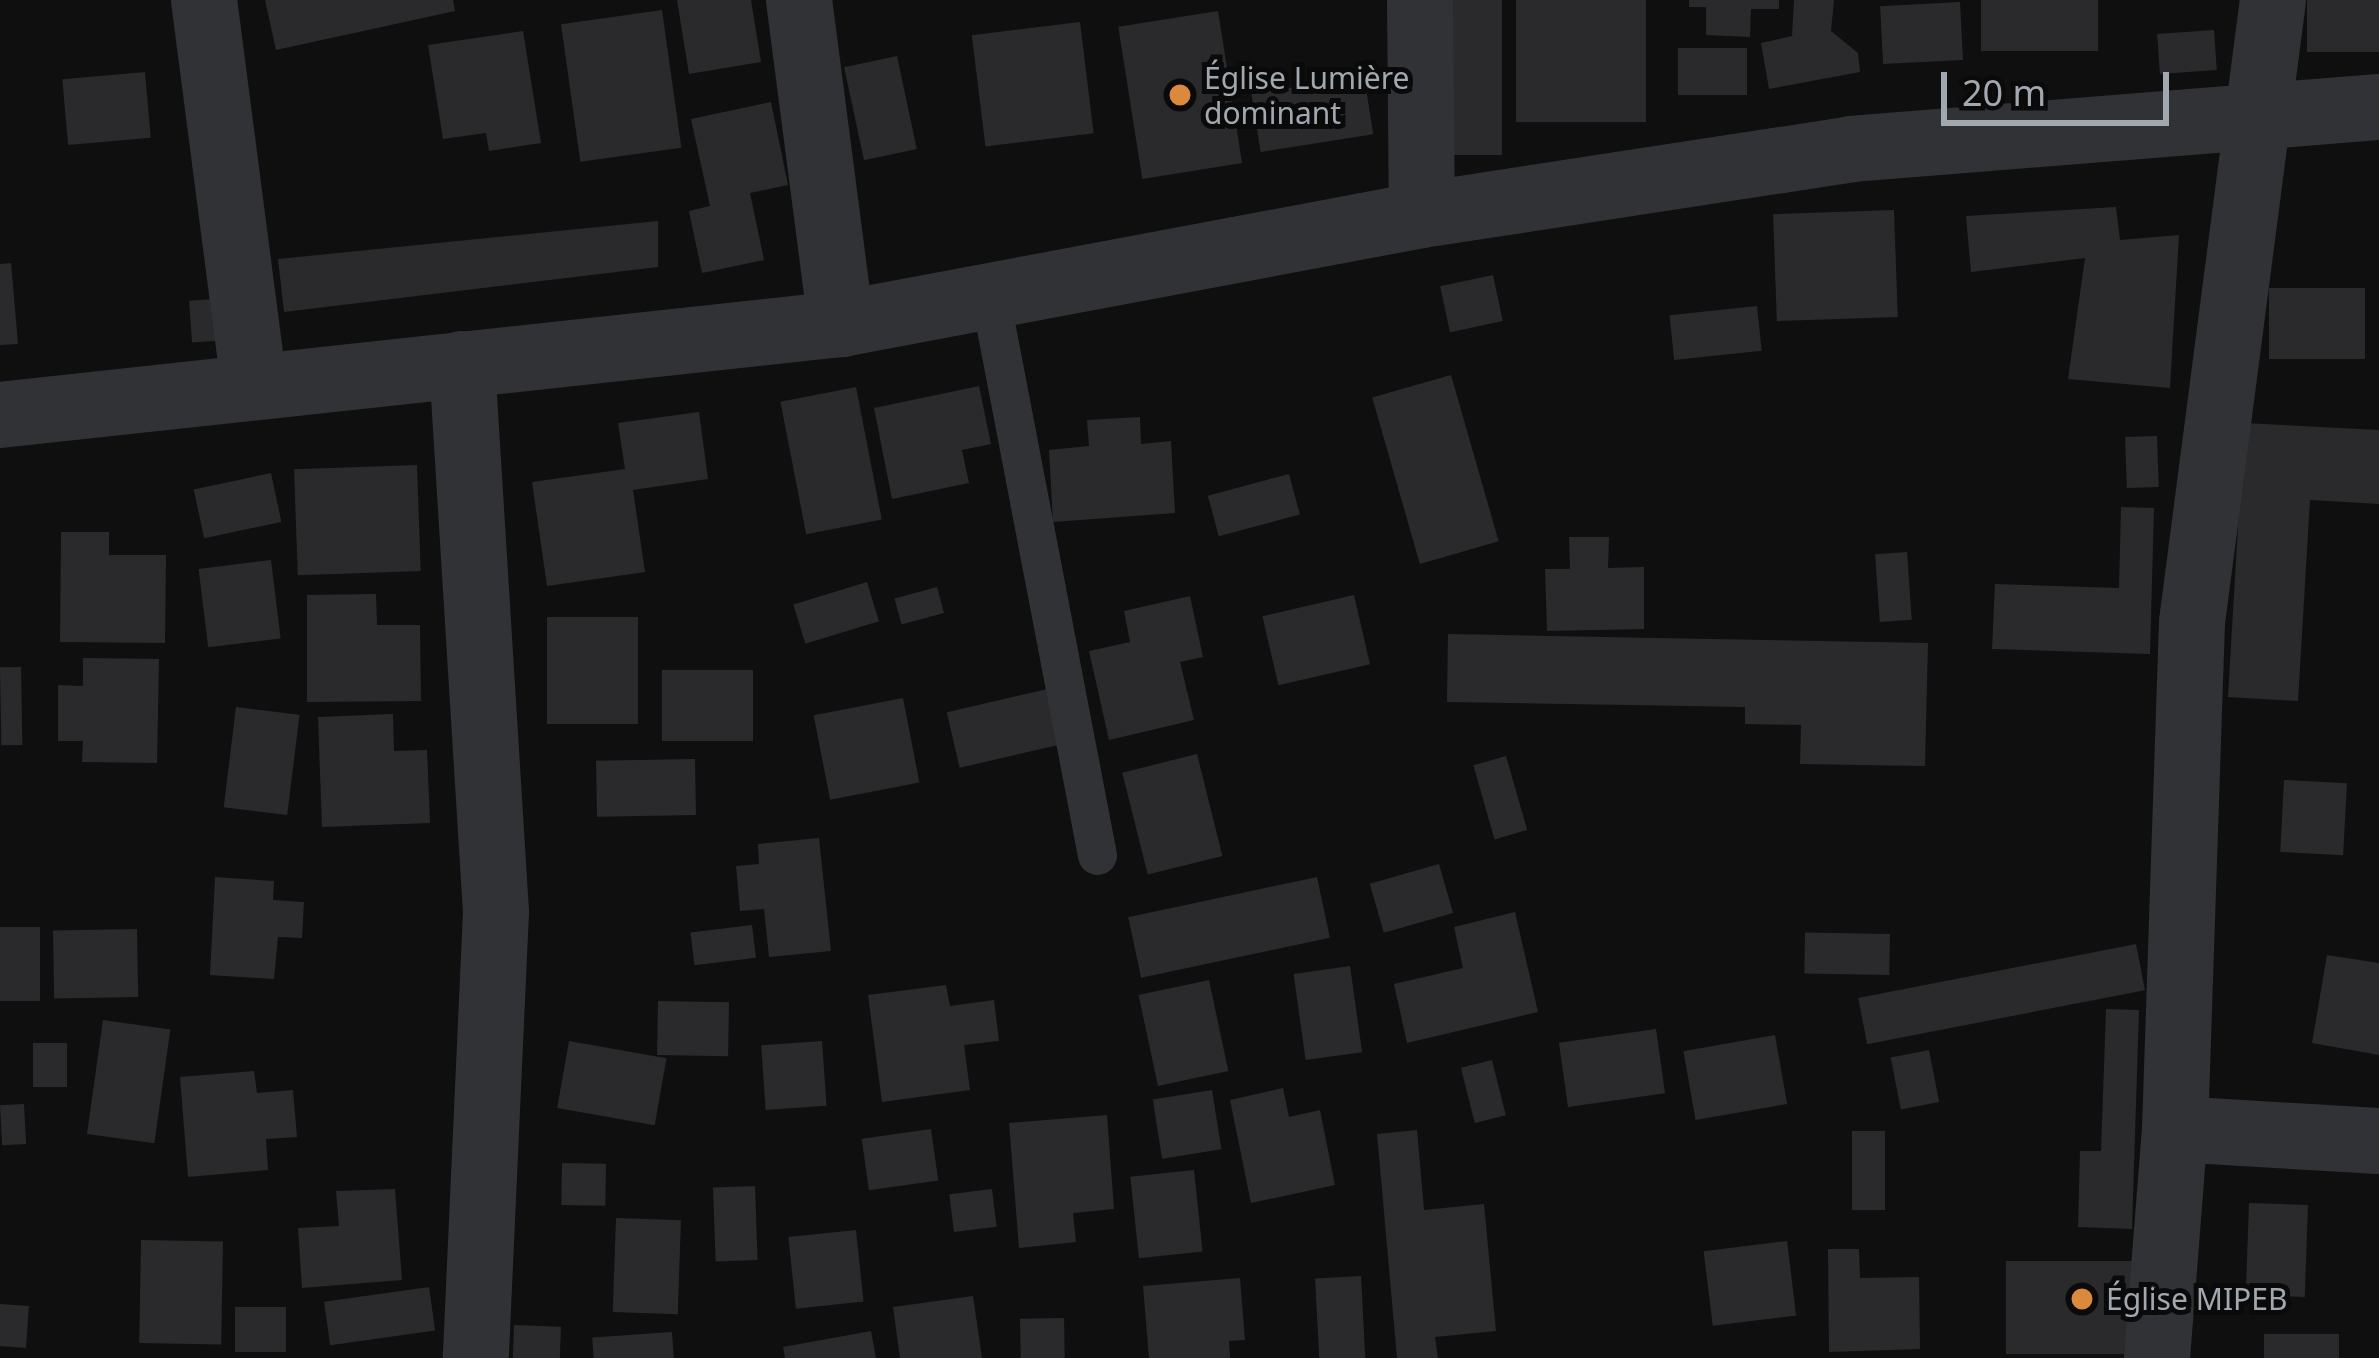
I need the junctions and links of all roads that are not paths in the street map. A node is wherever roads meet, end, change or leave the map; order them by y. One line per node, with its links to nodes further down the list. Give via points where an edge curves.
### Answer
1 (203, 0): 11 (street)
2 (799, 0): 9 (street)
3 (1420, 0): 7 (street)
4 (2273, 0): 6 (street)
5 (2379, 107): 6 (street)
6 (2256, 116): 7 (street, via 1851,148); 14 (street, via 2192,622)
7 (1422, 215): 8 (street)
8 (992, 302): 9 (street); 13 (lane)
9 (842, 324): 10 (street)
10 (462, 364): 11 (street); 16 (street, via 496,912)
11 (254, 387): 12 (street)
12 (0, 415)
13 (1097, 854)
14 (2174, 1129): 15 (street); 17 (street)
15 (2379, 1141)
16 (476, 1358)
17 (2157, 1358)

